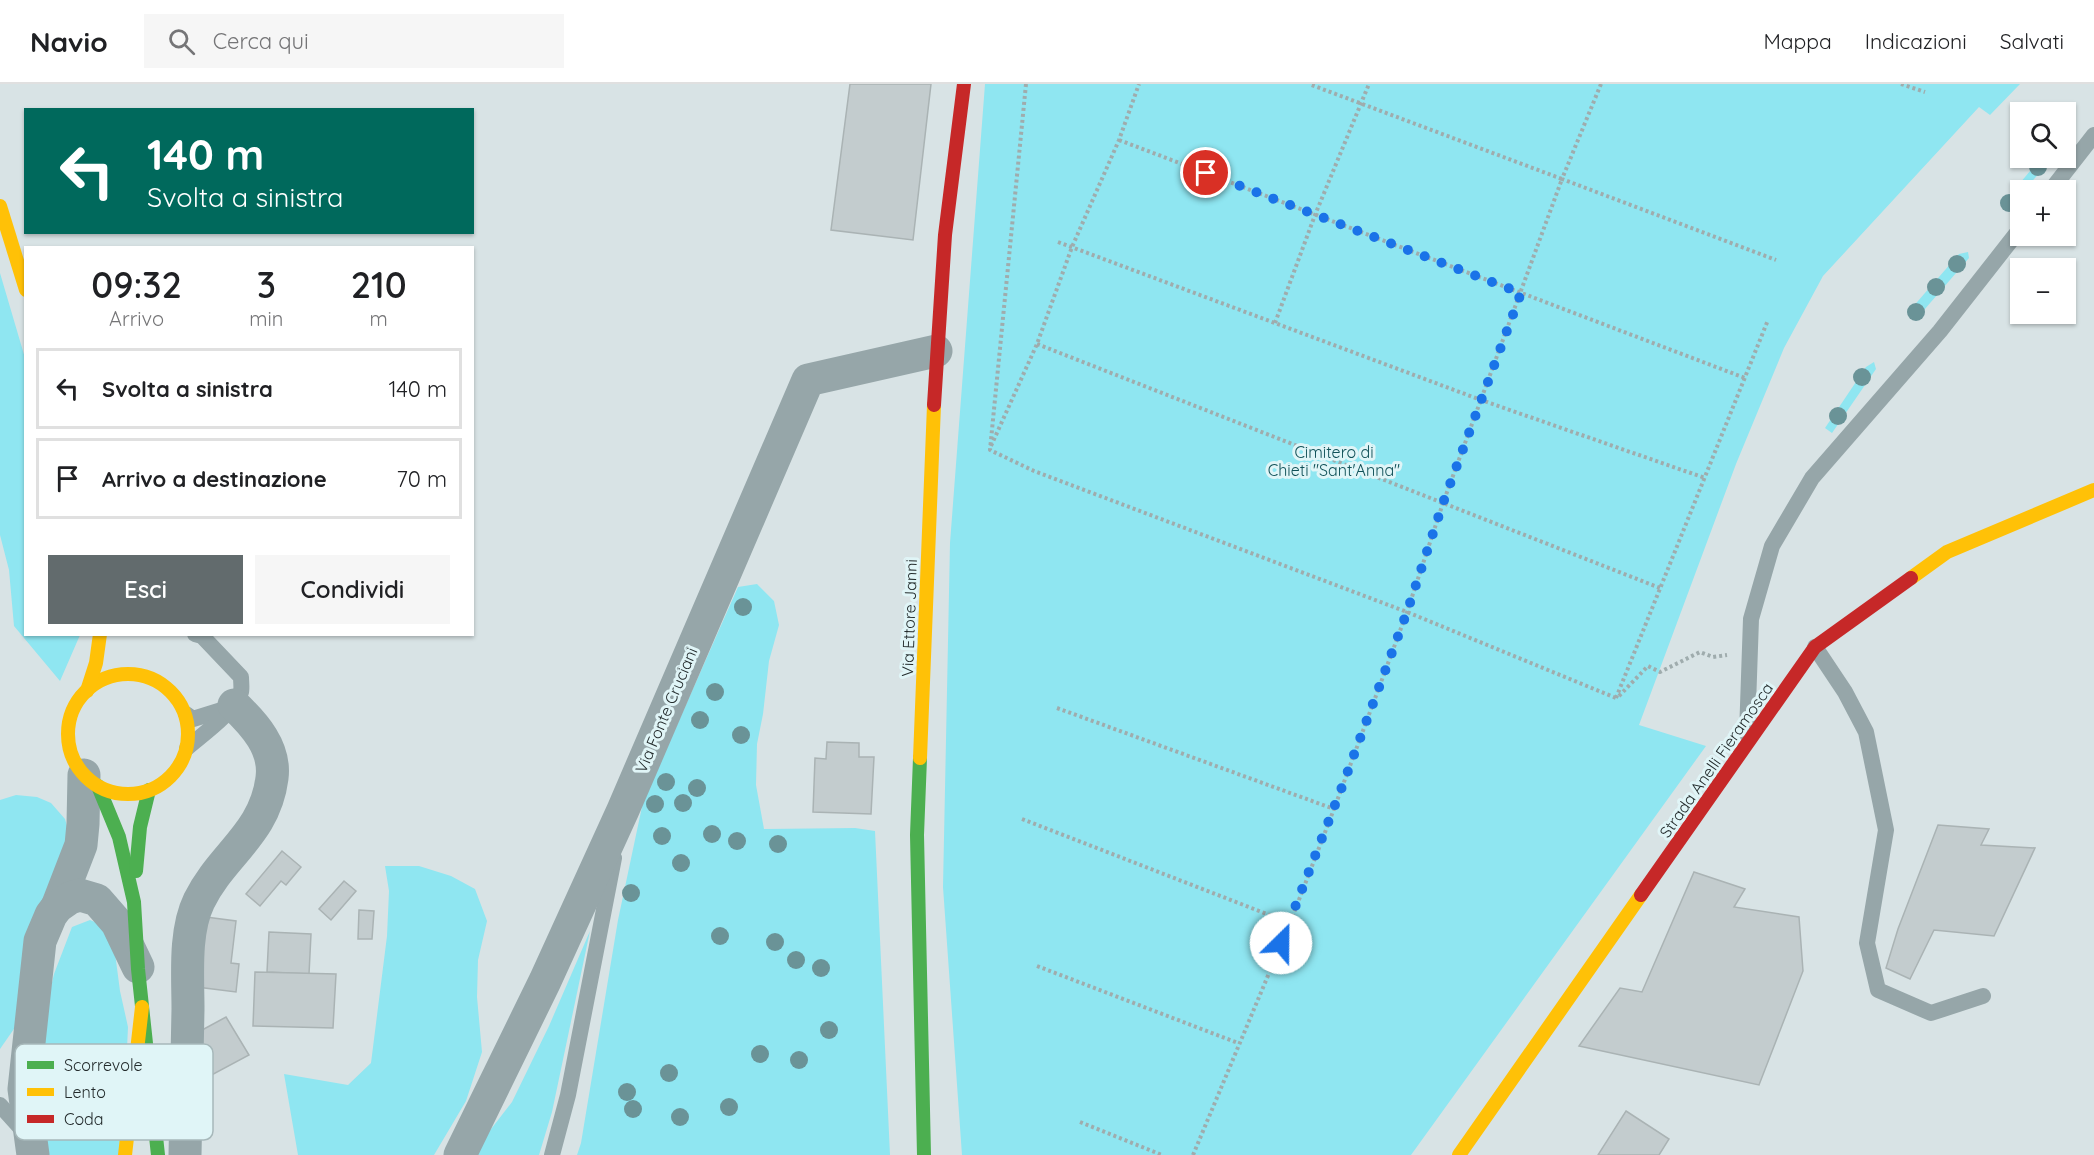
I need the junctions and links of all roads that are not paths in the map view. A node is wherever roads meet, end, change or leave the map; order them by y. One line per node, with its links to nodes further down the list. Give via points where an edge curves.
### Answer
1 (963, 84): 7 (main road, Via Ettore Janni)
2 (2094, 135): 3 (lane)
3 (2059, 180)
4 (0, 206): 6 (main road)
5 (2010, 242): 17 (lane, via 1940,331 1812,478 1773,546 1751,619)
6 (24, 284)
7 (936, 351): 21 (street, Via Fonte Cruciani, via 808,380); 44 (main road, Via Ettore Janni, via 917,835)
8 (2094, 490): 11 (main road, Strada Anelli Fieramosca, via 1947,552)
9 (100, 636): 14 (main road, via 95,672)
10 (201, 636): 15 (lane, via 241,677 240,694)
11 (1815, 647): 17 (main road, Strada Anelli Fieramosca); 25 (lane, via 1866,732 1886,830 1867,943 1878,990 1931,1013)
12 (128, 657): 13 (main road)
13 (134, 674): 14 (main road, via 101,680); 16 (main road, via 166,687)
14 (87, 691): 19 (main road, via 76,704 68,737 79,769)
15 (234, 705): 16 (lane, via 193,719); 18 (lane); 31 (street, via 263,737 273,776 267,804 254,828 218,871 198,903 189,941)
16 (186, 714): 18 (main road)
17 (1747, 744): 45 (main road, Strada Anelli Fieramosca)
18 (187, 748): 20 (main road, via 170,778)
19 (91, 780): 20 (main road, via 106,790 123,794); 22 (main road, via 119,837); 23 (street, via 81,845)
20 (149, 790): 22 (main road, via 140,827)
21 (623, 810): 42 (street, Via Fonte Cruciani); 43 (lane, via 570,1084)
22 (134, 902): 24 (main road)
23 (57, 907): 24 (street, via 80,895 98,900 117,923); 27 (street, via 40,941)
24 (138, 969): 26 (main road)
25 (1983, 996)
26 (142, 1007): 28 (main road); 29 (main road); 30 (main road)
27 (28, 1044)
28 (138, 1044)
29 (141, 1044)
30 (146, 1044)
31 (188, 1044)
32 (0, 1106): 33 (lane)
33 (15, 1125)
34 (127, 1140): 38 (main road)
35 (138, 1140): 39 (main road)
36 (156, 1140): 40 (main road)
37 (186, 1140): 41 (street)
38 (125, 1155)
39 (138, 1155)
40 (158, 1155)
41 (186, 1155)
42 (460, 1155)
43 (552, 1155)
44 (924, 1155)
45 (1459, 1155)

